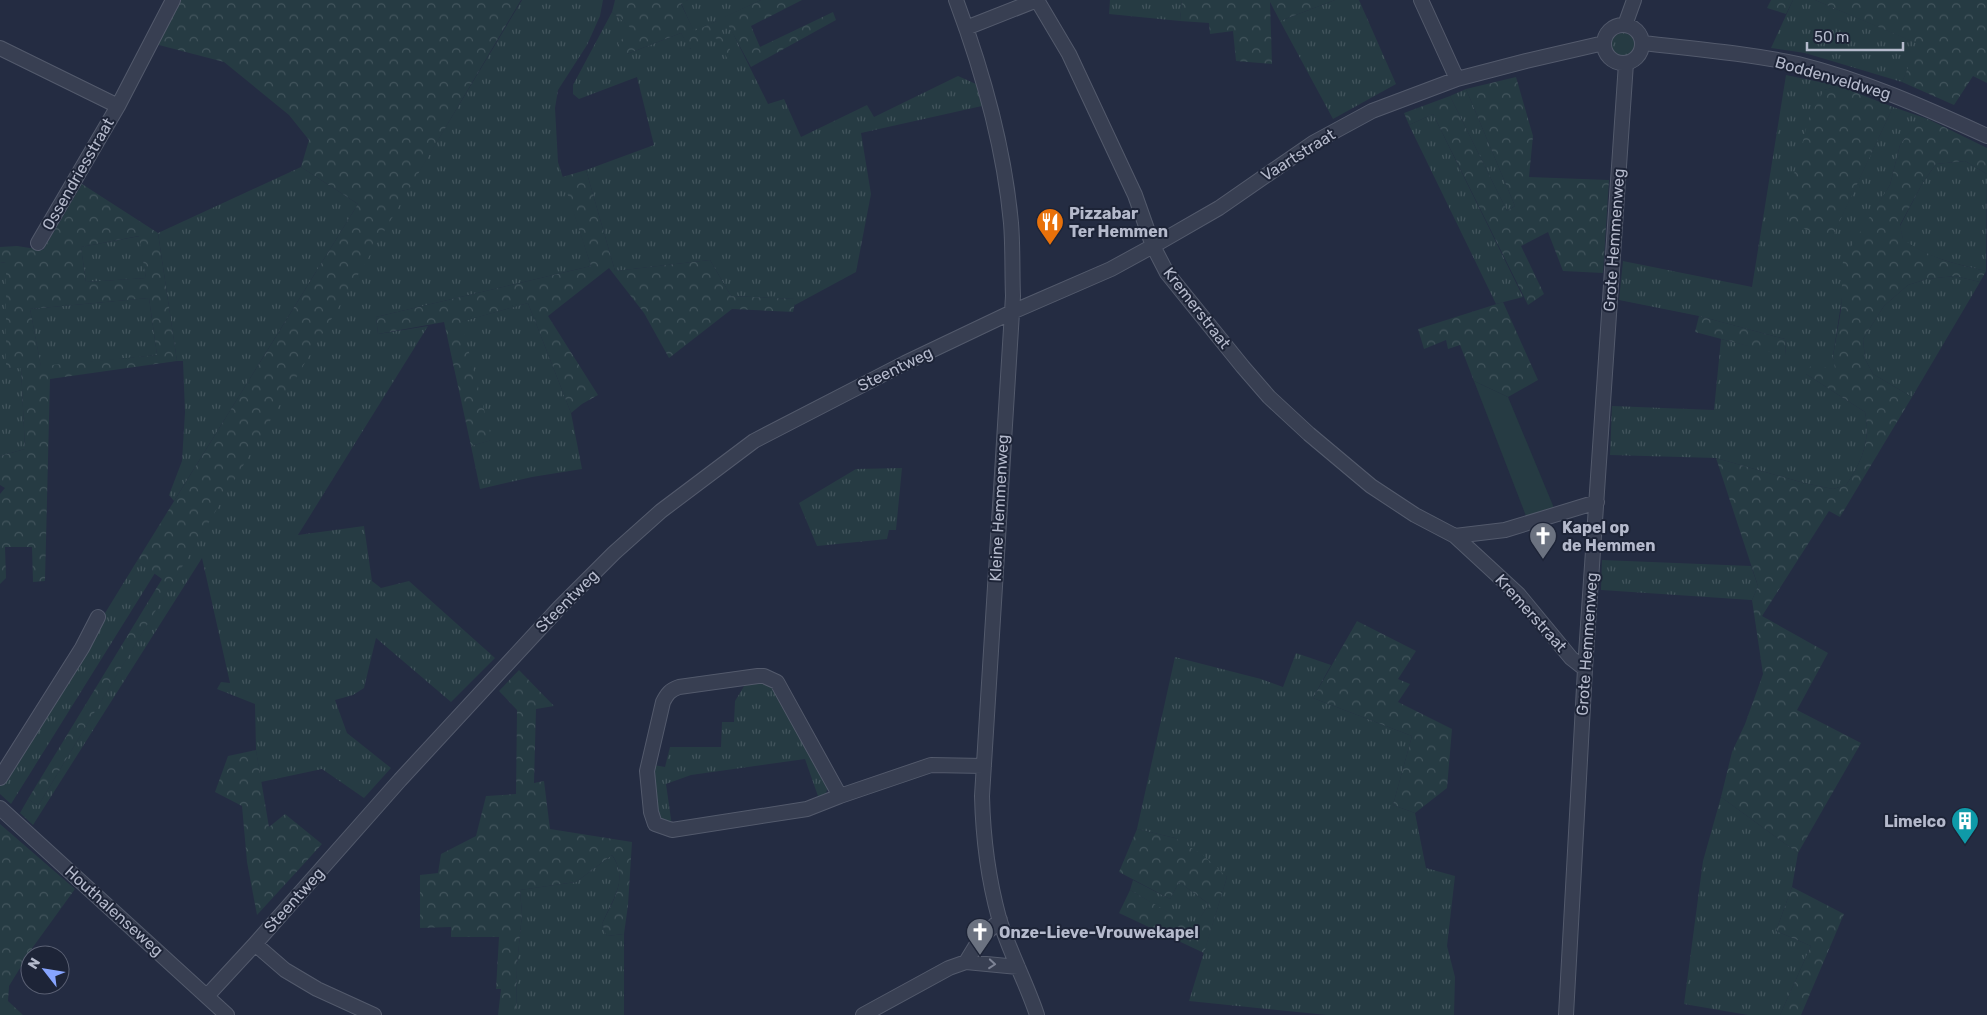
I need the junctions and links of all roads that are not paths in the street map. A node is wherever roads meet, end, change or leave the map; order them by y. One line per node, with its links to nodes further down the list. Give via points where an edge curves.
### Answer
1 (173, 0): 13 (street, Ossendriesstraat)
2 (956, 0): 7 (street, Kleine Hemmenweg)
3 (1037, 0): 7 (street, Kremerstraat); 16 (street, Kremerstraat, via 1078,71 1136,195)
4 (1421, 0): 12 (street)
5 (1634, 0): 6 (street)
6 (1625, 24): 8 (street, via 1608,32); 9 (street, via 1635,29)
7 (966, 28): 17 (street, Kleine Hemmenweg, via 992,111 1005,178 1011,224)
8 (1604, 43): 11 (street, via 1610,58); 12 (street, Vaartstraat)
9 (1643, 43): 11 (street, via 1640,54); 14 (street, Boddenveldweg, via 1798,64 1896,96)
10 (0, 48): 13 (street, Ossendriesstraat)
11 (1626, 64): 18 (street, Grote Hemmenweg)
12 (1457, 79): 16 (street, Vaartstraat, via 1372,111 1313,144 1218,208)
13 (118, 106): 15 (street, Ossendriesstraat)
14 (1987, 136)
15 (38, 243)
16 (1153, 246): 17 (street, Vaartstraat); 19 (street, Kremerstraat, via 1167,272 1269,397 1371,486)
17 (1012, 312): 22 (street, Kleine Hemmenweg); 27 (street, Steentweg, via 754,441 661,511 607,560 502,668)
18 (1597, 502): 19 (street, via 1505,530); 21 (street, Grote Hemmenweg)
19 (1455, 536): 21 (street, Kremerstraat, via 1519,595 1571,658)
20 (98, 617): 23 (street)
21 (1585, 669): 35 (street, Grote Hemmenweg)
22 (984, 766): 24 (street, via 931,765); 26 (street, Kleine Hemmenweg, via 983,831)
23 (0, 778)
24 (840, 796): 24 (street, via 807,809 672,830 655,824 647,771 663,702 672,689 679,687 758,676 771,678 781,687)
25 (0, 808): 30 (street, Houthalenseweg)
26 (1000, 920): 28 (street, via 980,939); 29 (street, Kleine Hemmenweg)
27 (255, 944): 30 (street, Steentweg); 32 (street, via 285,970 317,989)
28 (966, 962): 29 (street, one-way to 29); 33 (street)
29 (1018, 967): 34 (street, Kleine Hemmenweg)
30 (207, 996): 31 (street, Houthalenseweg)
31 (228, 1015)
32 (374, 1015)
33 (863, 1015)
34 (1037, 1015)
35 (1566, 1015)

